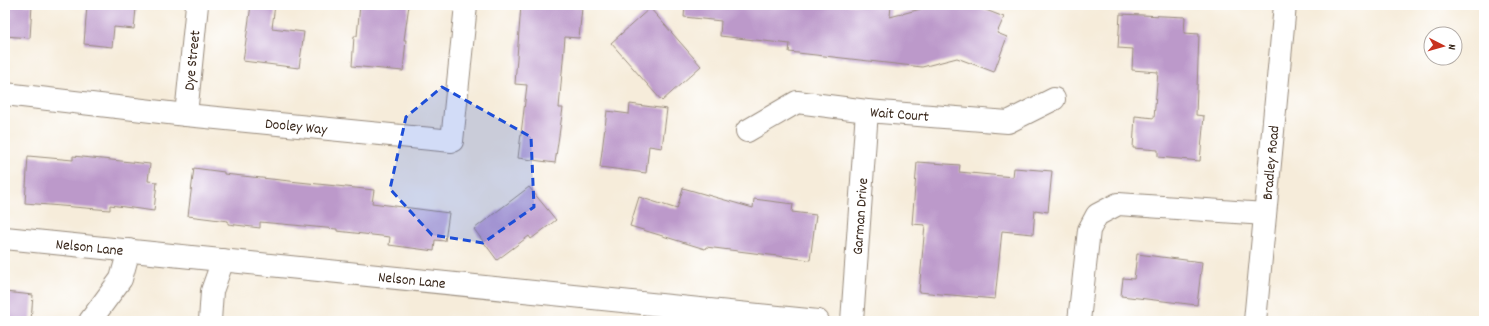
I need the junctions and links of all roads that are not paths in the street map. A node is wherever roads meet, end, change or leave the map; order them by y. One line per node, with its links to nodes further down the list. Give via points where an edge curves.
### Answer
1 (197, 5): 7 (street, Dye Street)
2 (466, 5): 7 (street, Dooley Way, via 452,141)
3 (1285, 5): 9 (street, Bradley Road)
4 (5, 94): 7 (street, Dooley Way)
5 (1054, 100): 6 (street, Wait Court, via 1008,122)
6 (867, 111): 8 (street, Wait Court, via 797,102); 16 (street, Garman Drive)
7 (186, 115)
8 (747, 131)
9 (1265, 214): 17 (street, via 1118,204 1110,208 1097,216 1089,230); 18 (street, Bradley Road)
10 (5, 238): 11 (street, Nelson Lane)
11 (129, 250): 12 (street, Nelson Lane); 13 (street, via 121,279)
12 (223, 260): 14 (street, via 212,291); 15 (street, Nelson Lane)
13 (90, 321)
14 (210, 321)
15 (818, 321)
16 (852, 321)
17 (1079, 321)
18 (1255, 321)

